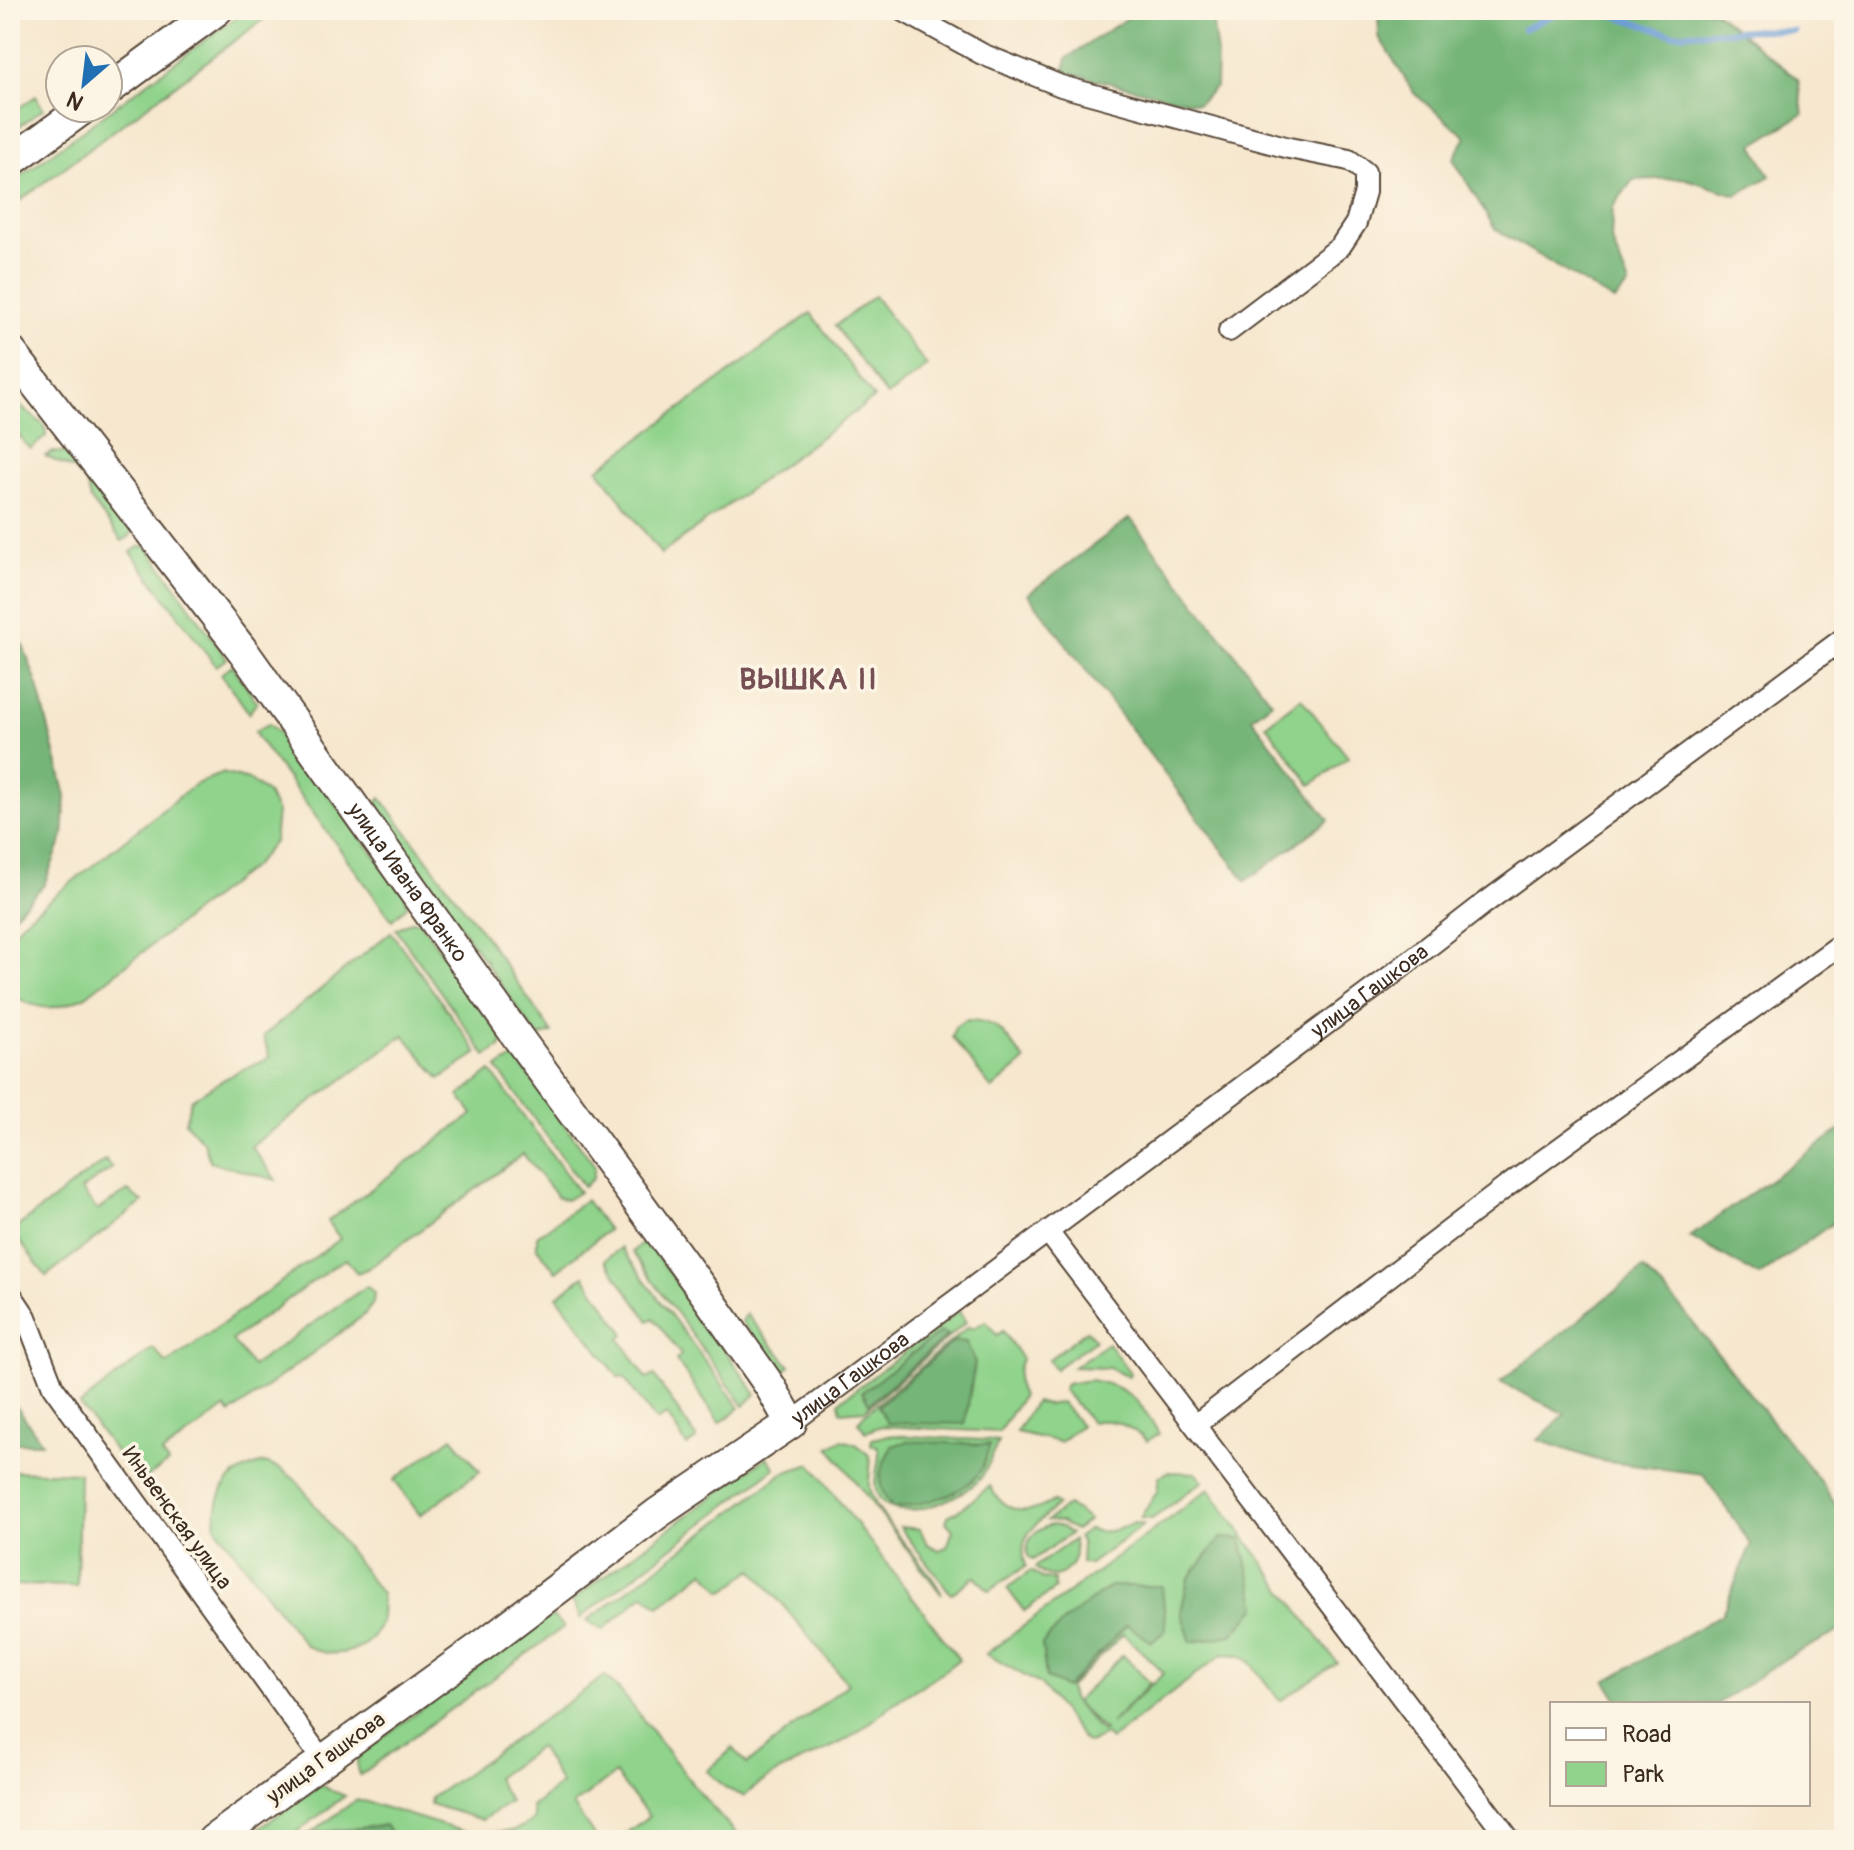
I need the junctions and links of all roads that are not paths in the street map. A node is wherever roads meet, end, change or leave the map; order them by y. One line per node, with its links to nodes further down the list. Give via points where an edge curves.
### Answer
1 (217, 10): 3 (street)
2 (902, 10): 6 (street, via 982,54 1061,86 1349,160 1365,172 1356,223 1340,247)
3 (124, 78)
4 (62, 124): 5 (street)
5 (10, 162)
6 (1229, 331)
7 (10, 351): 12 (street, улица Ивана Франко, via 252,663 704,1292)
8 (1844, 638): 10 (street, улица Гашкова)
9 (1844, 942): 13 (street, via 1506,1187)
10 (1048, 1232): 12 (street, улица Гашкова); 13 (street)
11 (10, 1293): 14 (street, Иньвенская улица, via 26,1317 53,1387)
12 (791, 1423): 14 (street, улица Гашкова, via 658,1513)
13 (1195, 1425): 16 (street)
14 (323, 1761): 15 (street, улица Гашкова)
15 (213, 1840)
16 (1510, 1840)

